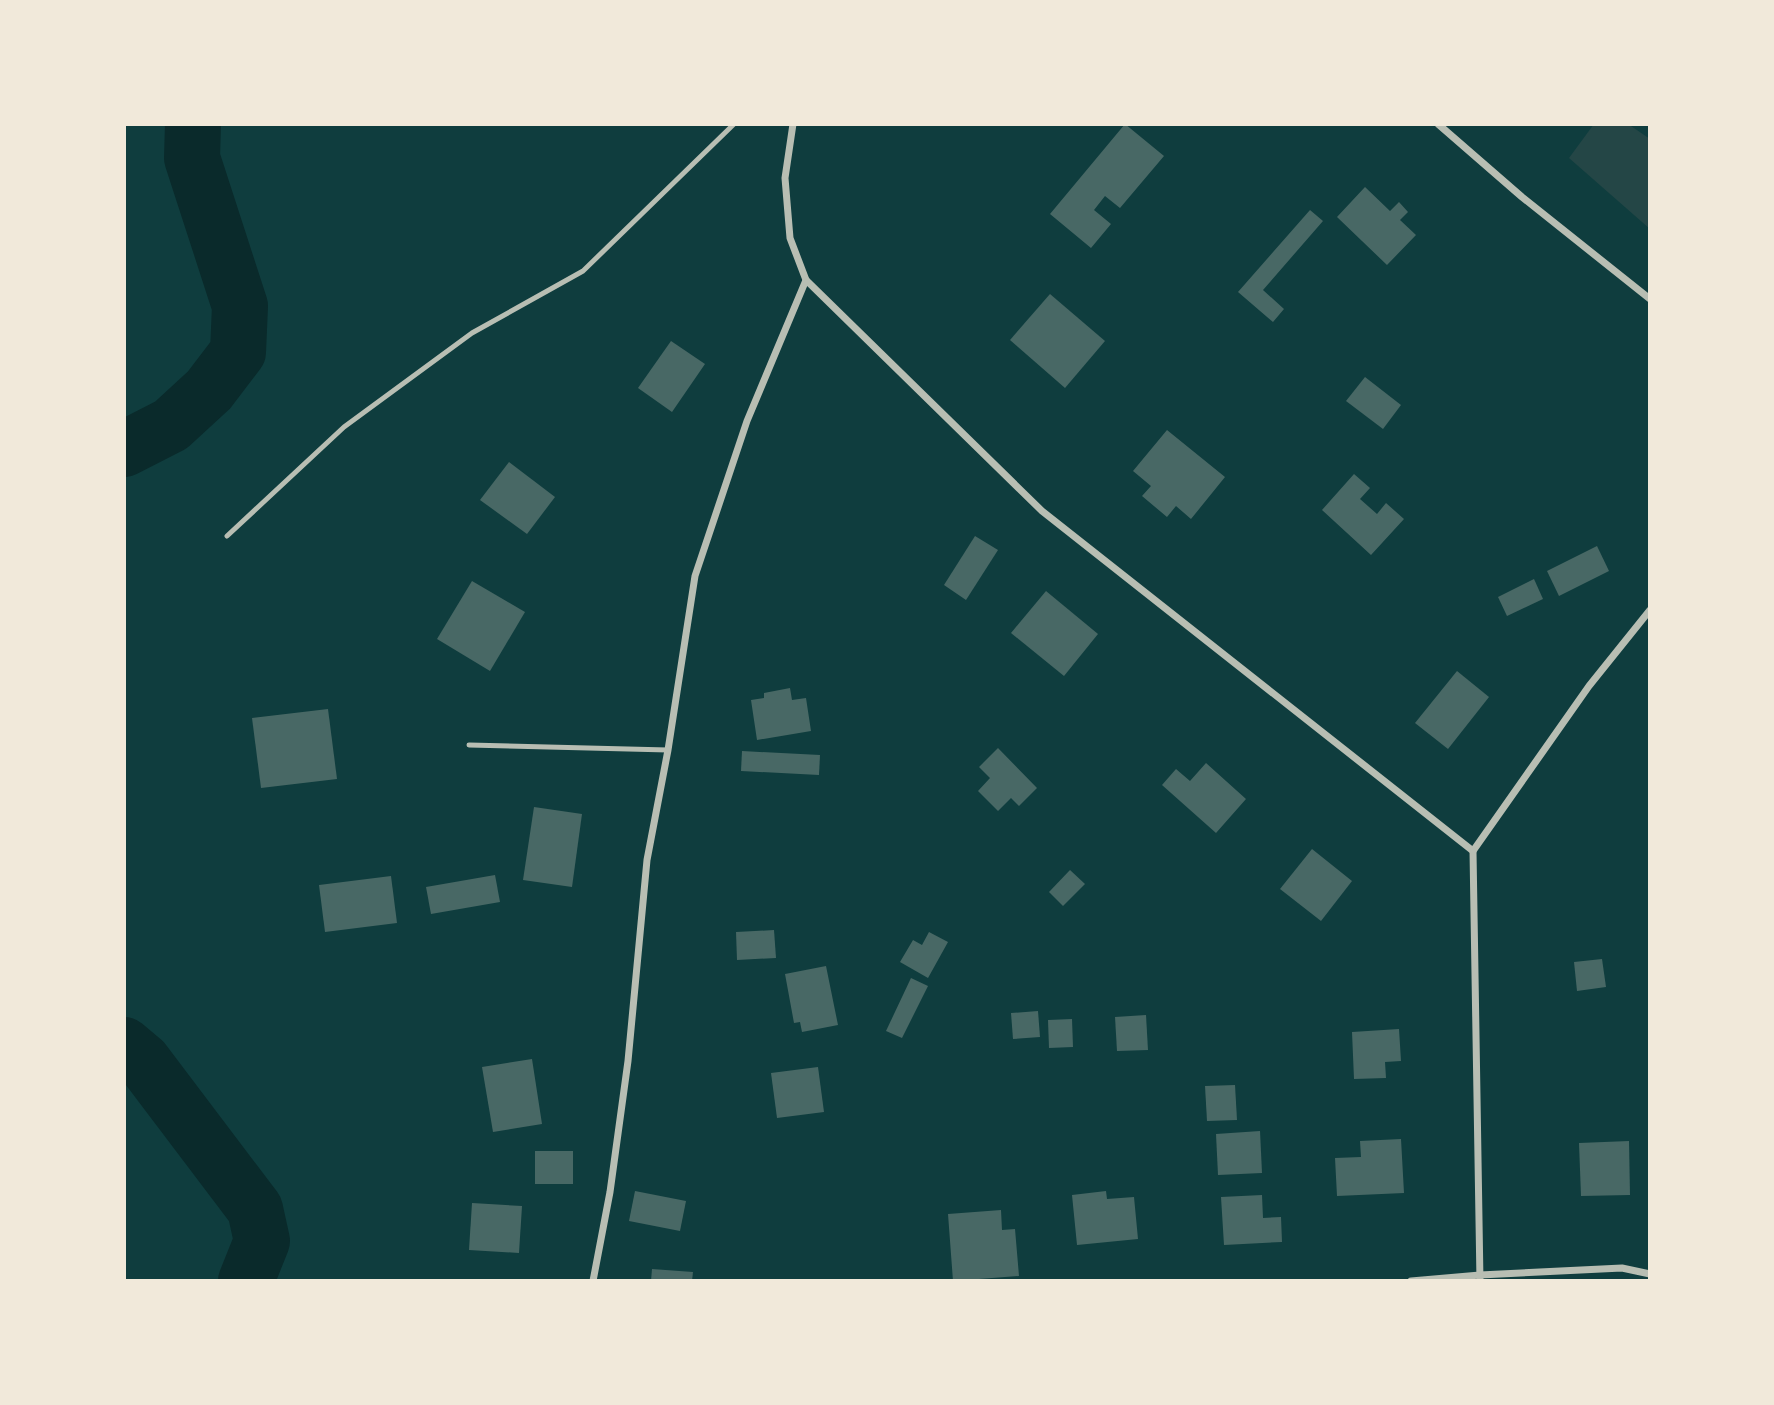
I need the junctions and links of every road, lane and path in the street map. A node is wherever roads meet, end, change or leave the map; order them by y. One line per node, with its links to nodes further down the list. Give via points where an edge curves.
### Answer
1 (734, 124): 6 (lane, via 583,271 472,333 344,426)
2 (793, 124): 4 (street, via 785,178 790,238)
3 (1438, 124): 5 (street)
4 (806, 281): 9 (street, via 747,421 695,576); 10 (street, via 1042,511)
5 (1650, 299)
6 (227, 537)
7 (1650, 610): 10 (street, via 1589,686)
8 (470, 744): 9 (lane)
9 (668, 750): 13 (street, via 648,860 628,1061)
10 (1473, 851): 12 (street)
11 (1650, 1274): 12 (street, via 1622,1268)
12 (1480, 1278): 14 (street)
13 (593, 1281)
14 (1411, 1281)

